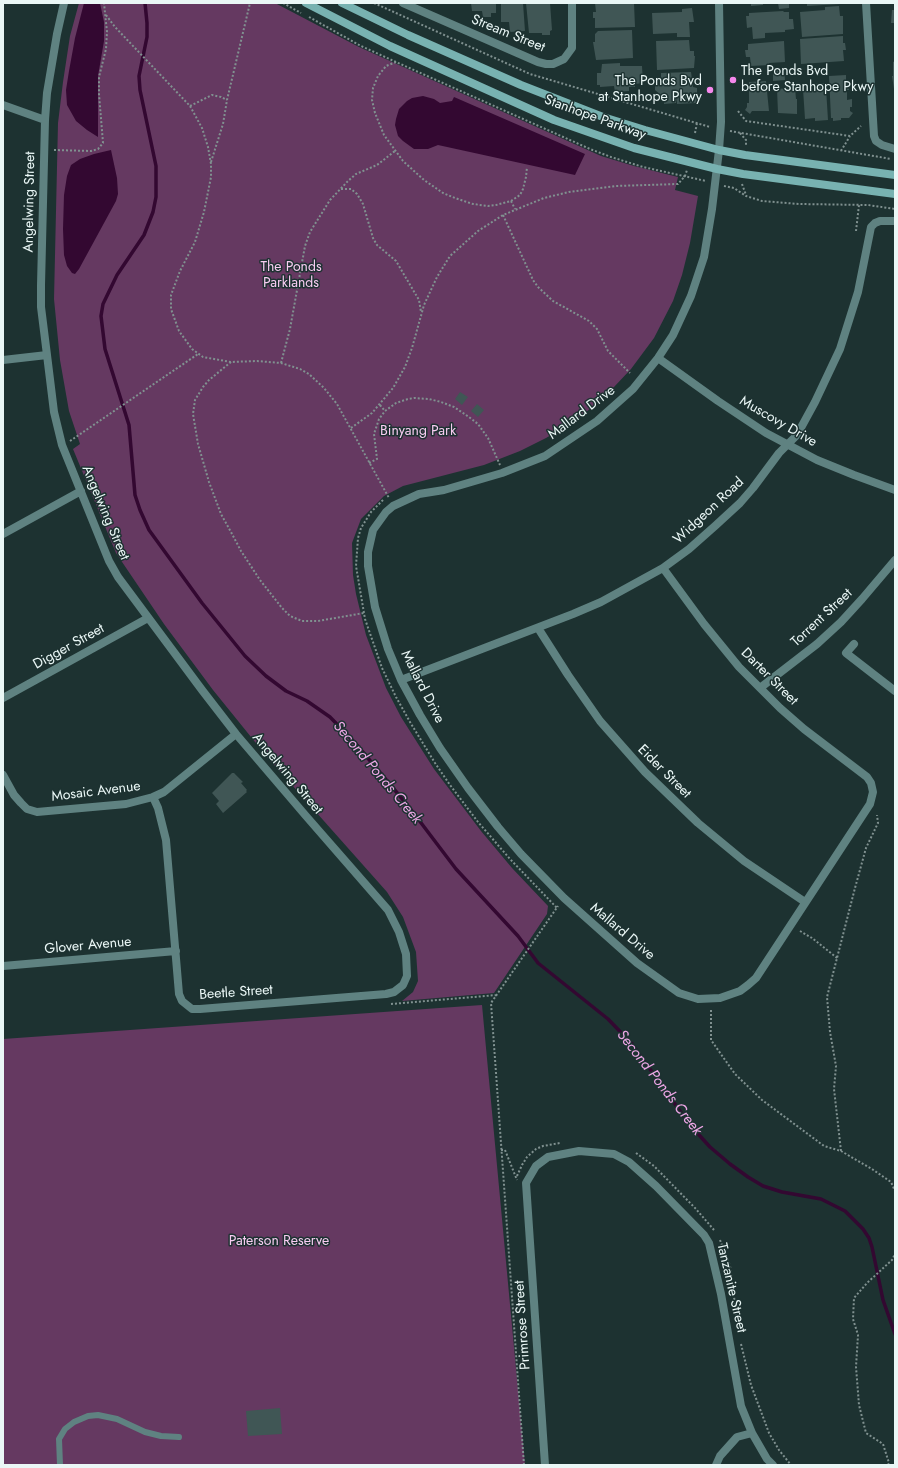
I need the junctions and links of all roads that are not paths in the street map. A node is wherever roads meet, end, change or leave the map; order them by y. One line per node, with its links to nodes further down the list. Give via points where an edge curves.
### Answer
1 (64, 3): 10 (street, Angelwing Street, via 47,93)
2 (306, 3): 13 (main road, Stanhope Parkway, via 390,46 554,120 634,148)
3 (342, 3): 12 (main road, Stanhope Parkway, via 408,35 561,101 645,130)
4 (403, 3): 8 (street, Stream Street)
5 (572, 3): 8 (street, Stream Street, via 572,48 558,62 546,64)
6 (719, 3): 12 (street, Mallard Drive)
7 (866, 3): 11 (street, via 873,131 876,141)
8 (415, 6)
9 (3, 105): 10 (street)
10 (45, 120): 17 (street, Angelwing Street, via 41,307)
11 (895, 149)
12 (719, 150): 13 (street, Mallard Drive); 14 (main road, Stanhope Parkway)
13 (717, 169): 15 (main road, Stanhope Parkway); 18 (street, Mallard Drive, via 704,257 698,277 679,323)
14 (895, 175)
15 (895, 194)
16 (895, 221): 20 (street, Widgeon Road, via 875,223 868,233 858,292 840,349 797,435)
17 (46, 355): 19 (street); 22 (street, Angelwing Street, via 54,412 62,445)
18 (658, 358): 20 (street, Muscovy Drive, via 741,417); 29 (street, Mallard Drive, via 633,389 597,421 545,456 502,473 444,490 419,494 386,512 373,530 368,566 383,636)
19 (3, 360)
20 (788, 444): 21 (street, Muscovy Drive, via 817,460); 25 (street, Widgeon Road, via 740,503)
21 (895, 490)
22 (81, 491): 23 (street); 26 (street, Angelwing Street, via 109,561)
23 (3, 534)
24 (895, 560): 30 (street, Torrent Street, via 841,622)
25 (663, 568): 27 (street, Widgeon Road, via 600,602); 30 (street, Darter Street, via 720,645)
26 (148, 618): 32 (street, Digger Street); 33 (street, Angelwing Street)
27 (538, 628): 29 (street, Widgeon Road); 37 (street, Eider Street, via 600,721 645,772 698,823 744,861)
28 (854, 644): 31 (street, via 846,653)
29 (401, 680): 37 (street, Mallard Drive, via 454,768 521,854 590,922 637,963 679,993 698,999 720,998 740,991 756,978)
30 (760, 688): 35 (street, Darter Street, via 804,729 862,772)
31 (895, 691)
32 (3, 698)
33 (236, 734): 36 (street, Mosaic Avenue, via 175,784); 40 (street, Angelwing Street, via 388,910 406,954 407,976)
34 (3, 775): 36 (street, Mosaic Avenue, via 21,803 27,809 37,812 126,804)
35 (872, 788): 37 (street, Mallard Drive, via 870,804)
36 (153, 797): 38 (street, Beetle Street, via 166,840)
37 (805, 902)
38 (176, 951): 39 (street, Glover Avenue); 40 (street, Beetle Street, via 179,994 182,1001 192,1008 386,994)
39 (3, 966)
40 (403, 985)
41 (526, 1183): 42 (street, Tanzanite Street, via 536,1166 548,1157 579,1151 614,1154 630,1162 644,1174 704,1235 710,1243 714,1258 742,1406); 45 (street, Primrose Street)
42 (752, 1433): 46 (street, via 737,1437 720,1456); 47 (street, Tanzanite Street)
43 (179, 1436): 44 (lane, via 161,1436 145,1432 117,1419 98,1415 88,1416 64,1429 59,1439)
44 (60, 1465)
45 (545, 1465)
46 (716, 1465)
47 (773, 1465)

